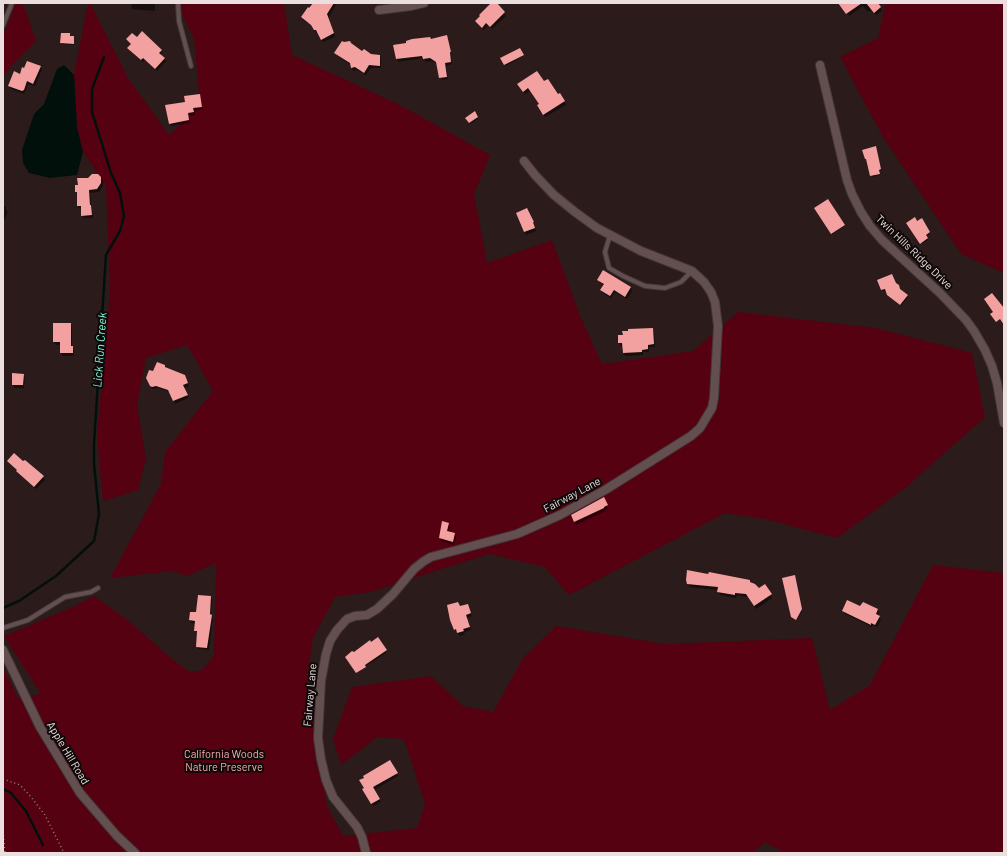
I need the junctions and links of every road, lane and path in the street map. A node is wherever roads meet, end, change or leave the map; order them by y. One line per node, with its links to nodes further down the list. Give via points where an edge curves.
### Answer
1 (12, 3): 5 (lane)
2 (178, 3): 7 (lane, via 179,21)
3 (424, 3): 4 (street)
4 (379, 7)
5 (3, 25)
6 (820, 65): 11 (street, Twin Hills Ridge Drive, via 847,180 861,212 882,240 940,293 974,331 992,366)
7 (191, 66)
8 (524, 161): 9 (street, Fairway Lane, via 534,175 554,194)
9 (610, 235): 10 (street, Fairway Lane, via 641,251); 10 (lane, via 604,252 609,268 622,276 645,286 665,288 681,282)
10 (692, 271): 20 (street, Fairway Lane, via 711,292 718,318 714,398 707,419 700,428 643,467 560,515 516,534 424,561 386,602 367,615 347,619 330,642 321,681 318,738 321,759 333,797 357,827)
11 (1004, 423)
12 (98, 588): 13 (lane, via 91,592 65,597 28,620)
13 (3, 628)
14 (3, 650): 19 (street, Apple Hill Road, via 40,727 80,793)
15 (3, 779): 18 (path, via 20,784 32,797 45,815)
16 (3, 831): 17 (path)
17 (5, 853)
18 (64, 853)
19 (135, 853)
20 (366, 853)

